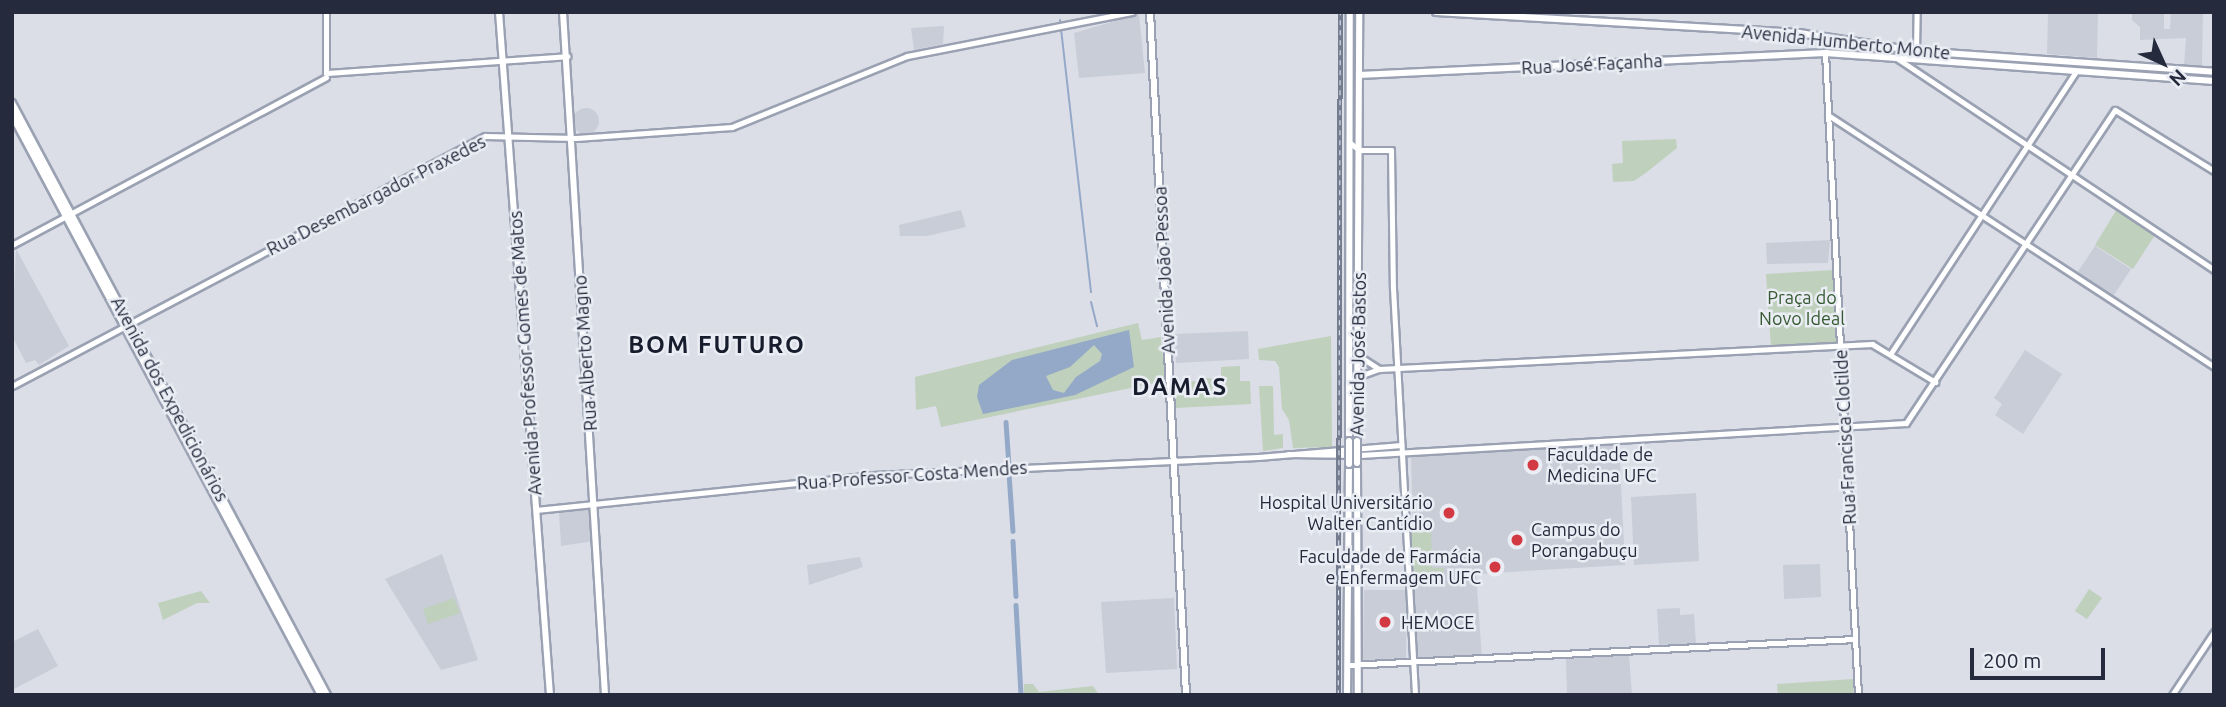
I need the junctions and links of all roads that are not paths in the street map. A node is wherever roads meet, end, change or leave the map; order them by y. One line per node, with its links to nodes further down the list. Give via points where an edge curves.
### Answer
1 (326, 12): 17 (street)
2 (499, 12): 14 (main road, Avenida Professor Gomes de Matos)
3 (564, 12): 12 (main road, Rua Alberto Magno)
4 (1132, 12): 24 (street, Rua Desembargador Praxedes, via 907,57 740,126)
5 (1150, 12): 49 (main road, Avenida João Pessoa)
6 (1350, 12): 25 (main road, Avenida José Bastos)
7 (1359, 12): 18 (main road, Avenida José Bastos)
8 (1436, 12): 10 (main road, Avenida Humberto Monte, via 1799,33)
9 (1917, 12): 10 (street)
10 (1916, 51): 16 (main road, Avenida Humberto Monte)
11 (1825, 52): 13 (main road, Avenida Humberto Monte); 18 (main road, Rua José Façanha); 22 (street, Rua Francisca Clotilde)
12 (567, 56): 14 (street); 24 (main road, Rua Alberto Magno)
13 (1898, 59): 15 (main road, Avenida Humberto Monte); 26 (street)
14 (502, 61): 17 (street); 23 (main road, Avenida Professor Gomes de Matos)
15 (2076, 71): 19 (main road, Avenida Humberto Monte); 26 (street)
16 (2214, 72)
17 (326, 75): 30 (street)
18 (1359, 75): 27 (main road, Avenida José Bastos)
19 (2214, 81)
20 (12, 103): 30 (main road, Avenida dos Expedicionários)
21 (12, 115): 30 (main road, Avenida dos Expedicionários)
22 (1828, 115): 31 (street); 36 (street, Rua Francisca Clotilde)
23 (508, 134): 24 (street, Rua Desembargador Praxedes); 35 (street, Rua Desembargador Praxedes, via 485,136 467,145); 52 (main road, Avenida Professor Gomes de Matos)
24 (572, 138): 51 (main road, Rua Alberto Magno)
25 (1349, 142): 27 (street); 43 (main road, Avenida José Bastos)
26 (2027, 146): 29 (street); 31 (street)
27 (1359, 150): 38 (main road, Avenida José Bastos); 40 (street, via 1391,149)
28 (2214, 171): 29 (street, via 2115,110)
29 (2071, 175): 32 (street); 34 (street)
30 (69, 216): 33 (street); 35 (main road, Avenida dos Expedicionários)
31 (1982, 216): 32 (street); 37 (street)
32 (2026, 245): 39 (street); 44 (street)
33 (12, 246)
34 (2214, 270)
35 (127, 325): 45 (street, Rua Desembargador Praxedes); 58 (main road, Avenida dos Expedicionários); 59 (main road, Avenida dos Expedicionários)
36 (1841, 346): 37 (street, via 1872,344); 40 (street); 46 (street, Rua Francisca Clotilde)
37 (1891, 353): 44 (street)
38 (1359, 356): 41 (street); 42 (main road, Avenida José Bastos)
39 (2214, 367)
40 (1398, 368): 41 (street); 48 (street)
41 (1379, 369): 42 (street)
42 (1359, 377): 43 (street); 47 (main road, Avenida José Bastos)
43 (1348, 381): 47 (main road, Avenida José Bastos)
44 (1935, 382): 46 (street, Rua Professor Costa Mendes, via 1912,419)
45 (12, 386)
46 (1845, 428): 48 (street, Rua Professor Costa Mendes); 54 (street, Rua Francisca Clotilde)
47 (1353, 441): 50 (main road, Avenida José Bastos, bridge)
48 (1402, 447): 49 (street, Rua Professor Costa Mendes); 55 (street)
49 (1174, 461): 51 (street, Rua Professor Costa Mendes, via 842,478); 62 (main road, Avenida João Pessoa)
50 (1353, 464): 56 (main road, Avenida José Bastos); 57 (main road, Avenida José Bastos)
51 (594, 504): 52 (street, Rua Professor Costa Mendes); 61 (main road, Rua Alberto Magno)
52 (536, 510): 60 (main road, Avenida Professor Gomes de Matos)
53 (2214, 632): 67 (street)
54 (1855, 639): 55 (street); 66 (street, Rua Francisca Clotilde)
55 (1414, 662): 56 (street); 65 (street)
56 (1358, 664): 57 (street); 64 (main road, Avenida José Bastos)
57 (1347, 665): 63 (main road, Avenida José Bastos)
58 (321, 695)
59 (327, 695)
60 (550, 695)
61 (605, 695)
62 (1186, 695)
63 (1347, 695)
64 (1358, 695)
65 (1415, 695)
66 (1858, 695)
67 (2172, 695)

